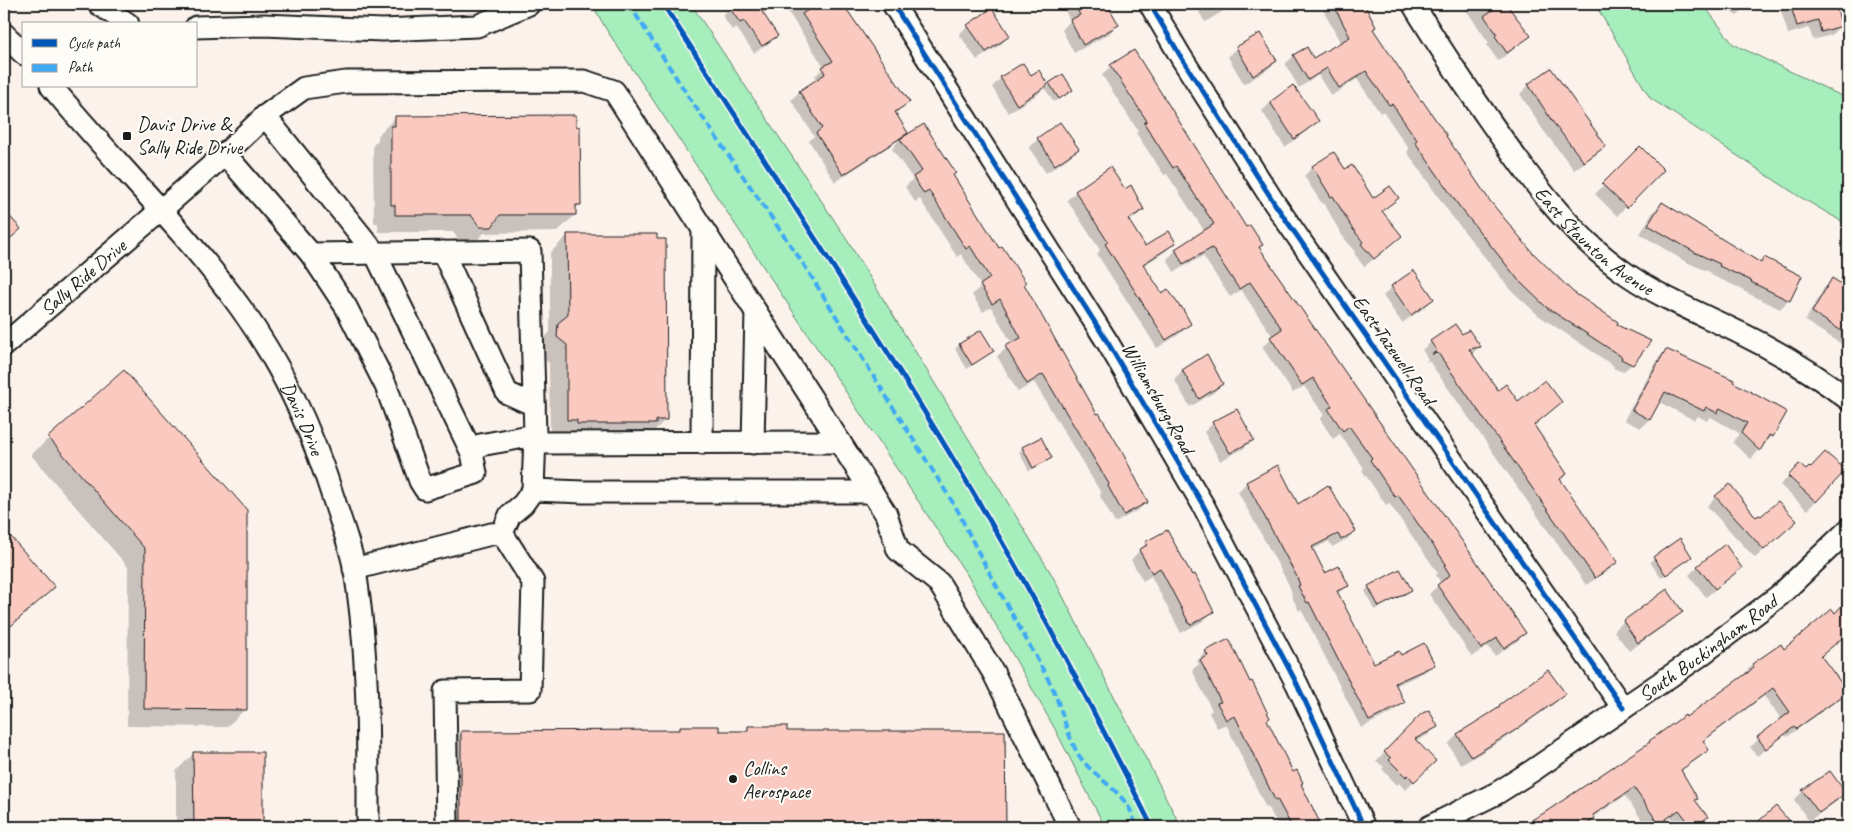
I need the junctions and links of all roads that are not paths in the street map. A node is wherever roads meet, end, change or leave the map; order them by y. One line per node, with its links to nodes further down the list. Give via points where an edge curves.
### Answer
1 (99, 4): 6 (street)
2 (529, 4): 7 (street, via 477,26 382,30 264,25)
3 (892, 4): 36 (street, Williamsburg Road, via 1108,343 1203,505 1297,684)
4 (1150, 4): 32 (street, East Tazewell Road, via 1274,204)
5 (1413, 4): 20 (street, East Staunton Avenue, via 1510,151 1586,242 1629,276 1781,355)
6 (125, 22)
7 (198, 27)
8 (4, 34): 9 (street)
9 (22, 52)
10 (53, 88): 13 (street, Davis Drive)
11 (265, 116): 12 (street, Sally Ride Drive); 14 (street, Sally Ride Drive, via 304,88 346,82 584,81 614,91); 16 (street)
12 (225, 154): 13 (street, Sally Ride Drive); 17 (street)
13 (161, 210): 19 (street, Sally Ride Drive); 31 (street, Davis Drive, via 240,307 289,388 325,470)
14 (703, 230): 18 (street, Sally Ride Drive); 24 (street)
15 (443, 252): 16 (street); 21 (street, via 506,393); 21 (street, via 530,251)
16 (375, 253): 17 (street); 26 (street)
17 (311, 254): 26 (street, via 346,307 386,386 425,489 476,473)
18 (756, 312): 23 (street, Sally Ride Drive); 25 (street)
19 (4, 345)
20 (1848, 399)
21 (534, 405): 22 (street)
22 (535, 439): 24 (street); 26 (street, via 480,445); 27 (street)
23 (840, 442): 25 (street); 28 (street, Sally Ride Drive)
24 (702, 443): 25 (street)
25 (753, 443)
26 (472, 453)
27 (532, 490): 28 (street); 30 (street, via 510,515)
28 (872, 492): 35 (street, Sally Ride Drive, via 886,514 898,550 939,583 993,672)
29 (1848, 530): 32 (street, South Buckingham Road, via 1780,595)
30 (502, 533): 31 (street); 34 (street, via 533,582 530,690 444,691)
31 (354, 570): 33 (street, Davis Drive, via 366,673)
32 (1623, 708): 37 (street, South Buckingham Road, via 1497,793)
33 (368, 827)
34 (447, 827)
35 (1070, 827)
36 (1364, 827)
37 (1429, 827)

